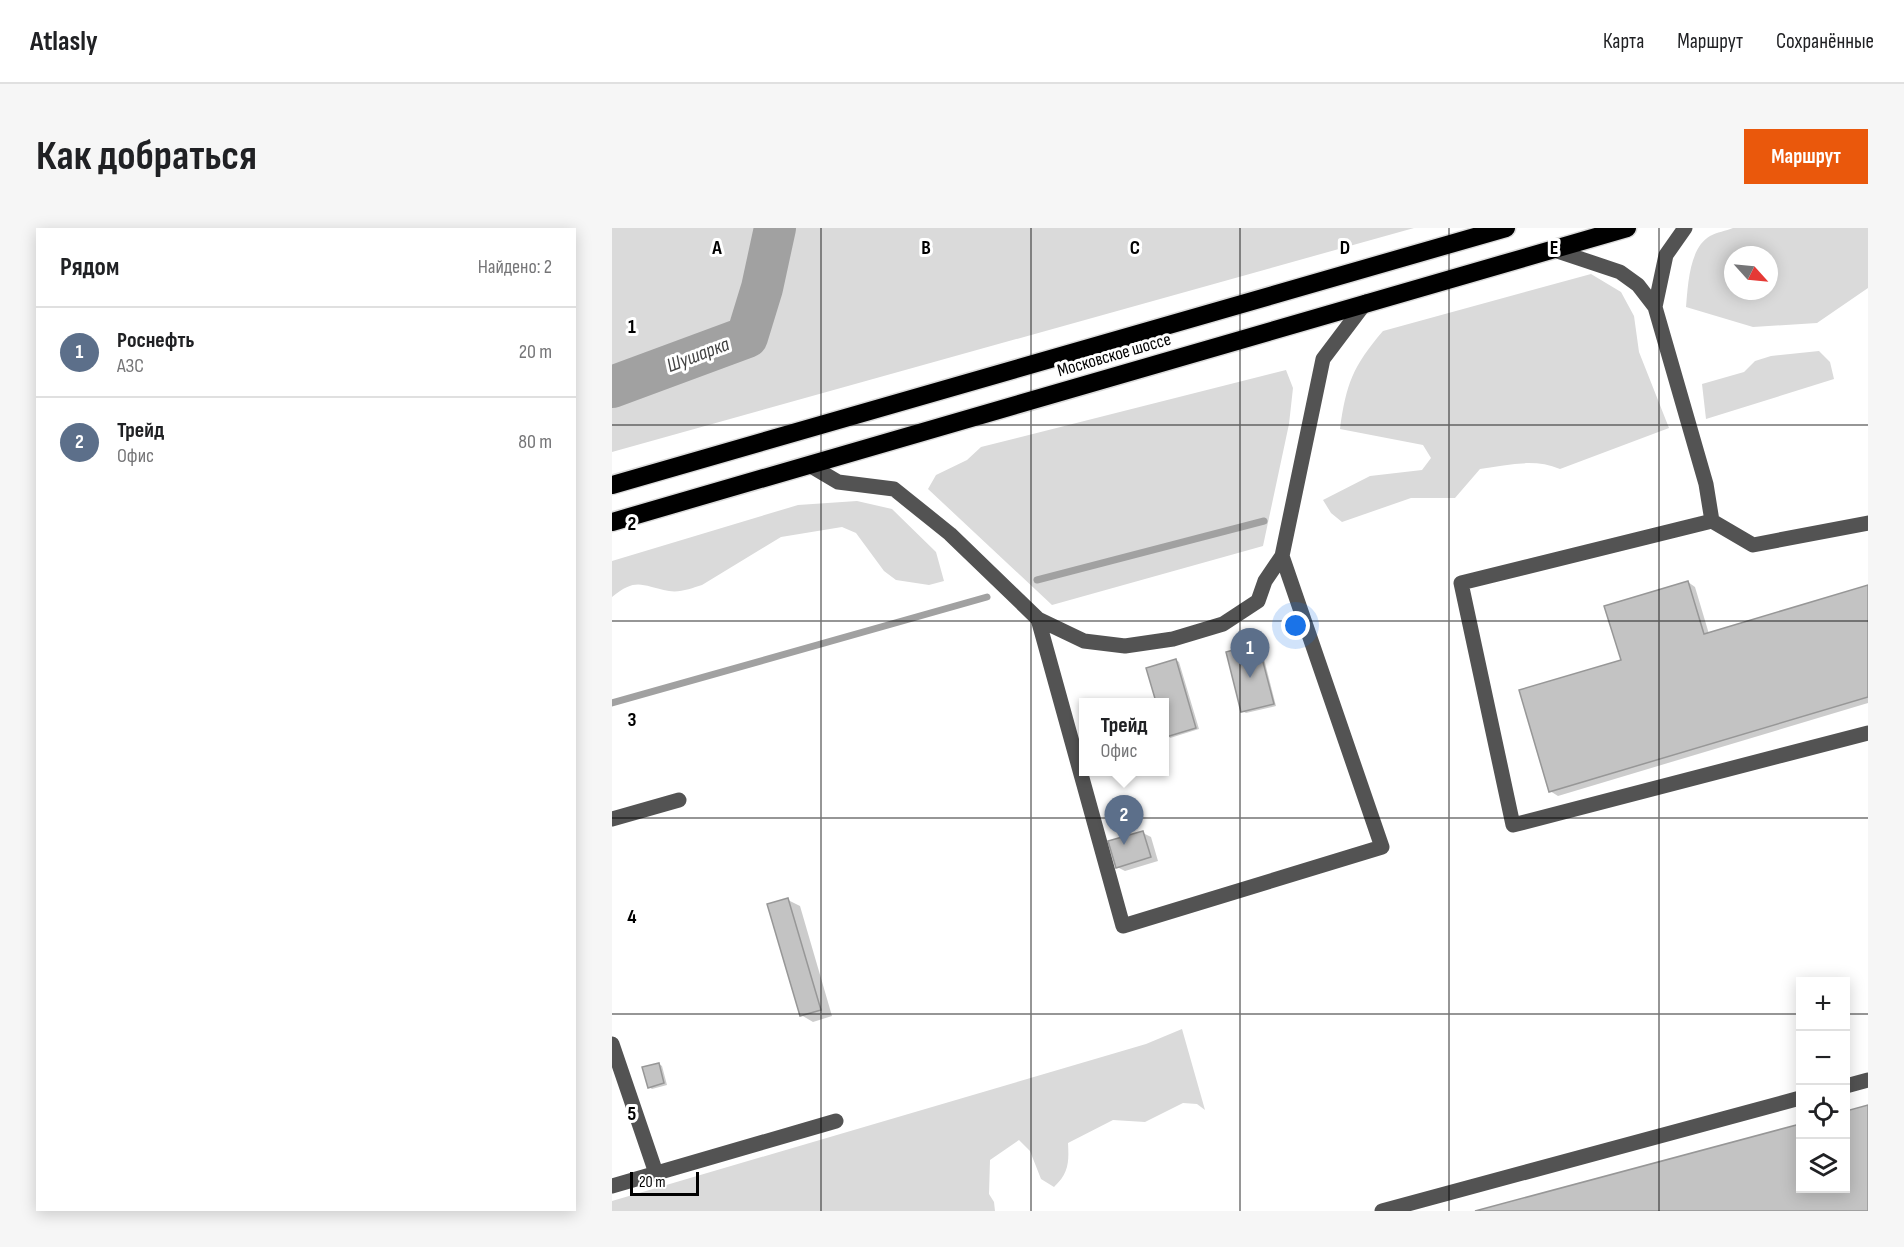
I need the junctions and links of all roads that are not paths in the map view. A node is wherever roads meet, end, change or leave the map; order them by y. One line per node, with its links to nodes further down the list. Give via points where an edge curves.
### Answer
1 (1506, 228): 8 (highway, Московское шоссе)
2 (1627, 228): 4 (highway, Московское шоссе)
3 (1685, 228): 6 (lane, via 1666,255)
4 (1551, 249): 5 (highway, Московское шоссе); 6 (lane, via 1620,273 1638,285)
5 (1366, 302): 7 (highway, Московское шоссе); 12 (lane, via 1323,359)
6 (1655, 307): 10 (lane, via 1706,484)
7 (811, 466): 9 (highway, Московское шоссе); 13 (lane, via 838,482 894,489 950,534)
8 (612, 485)
9 (612, 522)
10 (1712, 522): 11 (lane, via 1753,545); 14 (lane, via 1461,583 1513,825)
11 (1868, 523)
12 (1282, 556): 13 (lane, via 1265,581 1258,601 1223,624 1173,639 1125,646 1084,641); 16 (lane, via 1382,847 1123,926)
13 (1038, 619): 15 (lane)
14 (1868, 733)
15 (1079, 767)
16 (1081, 776)
17 (679, 800): 18 (lane)
18 (612, 819)
19 (612, 1044): 24 (lane)
20 (1868, 1080): 21 (lane)
21 (1849, 1085)
22 (1796, 1099): 26 (lane)
23 (836, 1121): 24 (lane)
24 (656, 1173): 25 (lane)
25 (612, 1186)
26 (1382, 1211)

